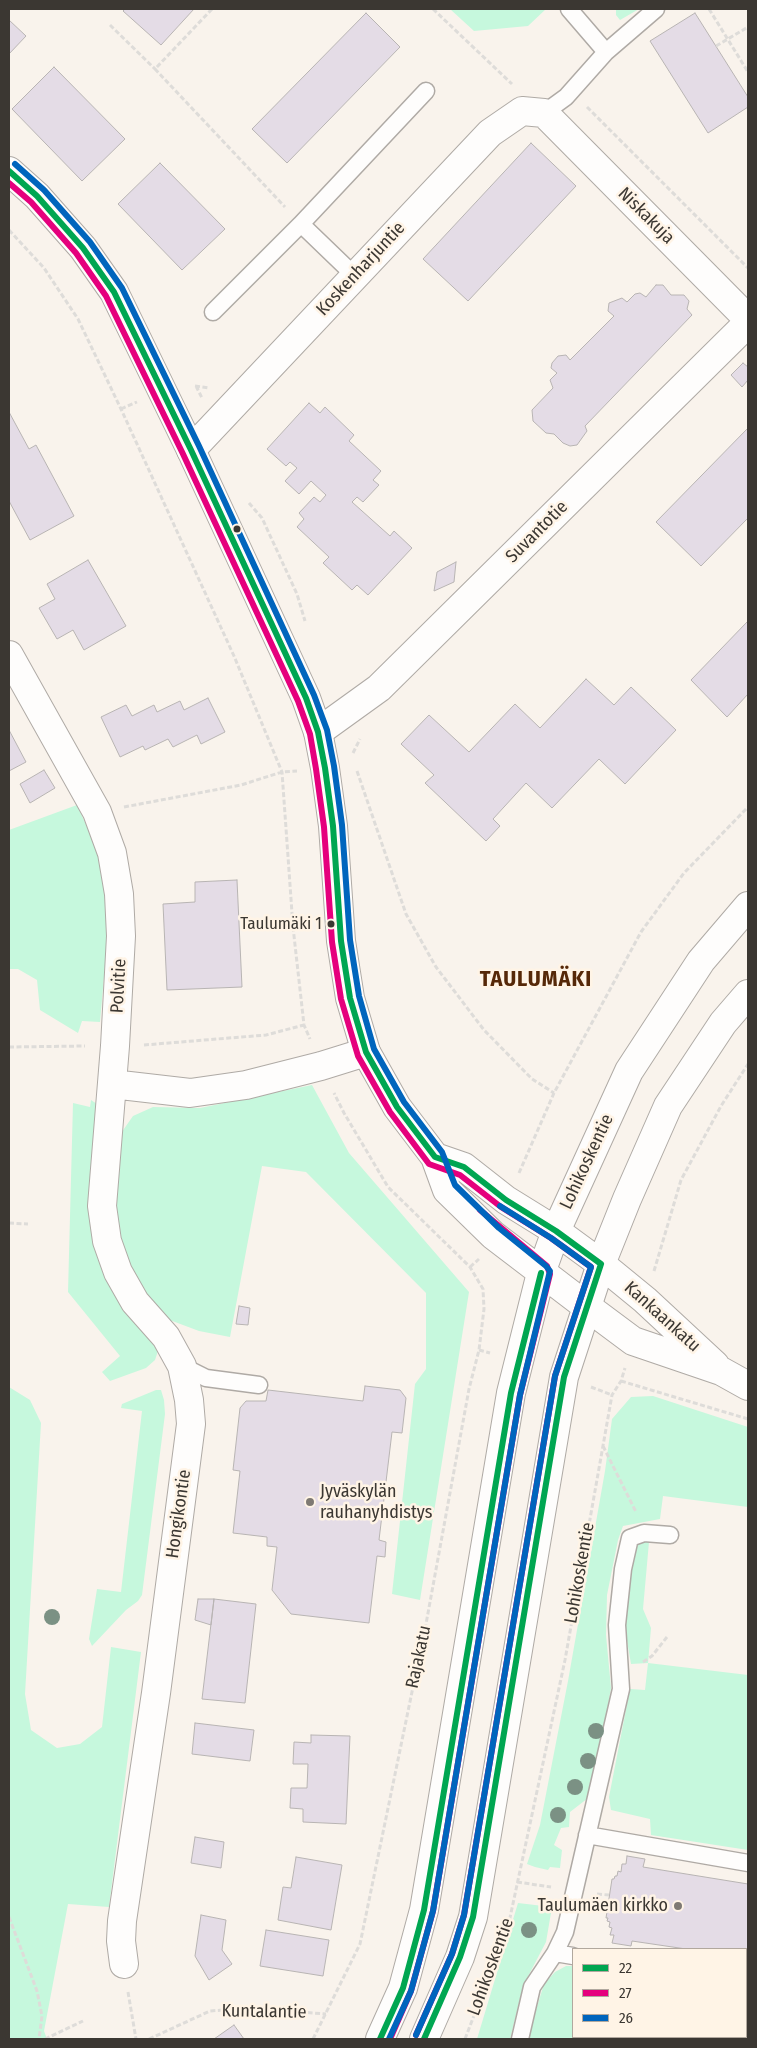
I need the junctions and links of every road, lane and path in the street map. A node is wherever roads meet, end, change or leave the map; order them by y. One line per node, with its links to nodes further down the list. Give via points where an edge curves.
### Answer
1 (212, 9): 10 (path)
2 (568, 9): 9 (lane)
3 (656, 9): 9 (lane)
4 (709, 9): 7 (path)
5 (110, 25): 10 (path)
6 (748, 27): 7 (path)
7 (728, 40): 8 (path); 11 (path)
8 (716, 46)
9 (606, 52): 13 (lane, via 566,97)
10 (155, 70): 15 (path)
11 (748, 72)
12 (426, 90): 15 (lane)
13 (544, 113): 17 (main road, Koskenharjuntie, via 522,110 490,133); 19 (main road, Niskakuja)
14 (9, 171): 21 (main road, Kankaankatu, via 37,196 83,248 114,292)
15 (301, 224): 17 (lane); 18 (lane)
16 (9, 230): 27 (path, Rajakatu, via 44,268 78,319 234,656)
17 (355, 276): 21 (main road, Koskenharjuntie)
18 (212, 312)
19 (748, 319)
20 (748, 323): 23 (main road, Suvantotie, via 379,688)
21 (191, 450): 23 (main road, Kankaankatu, via 306,698)
22 (9, 655): 29 (main road, Polvitie)
23 (318, 732): 26 (main road, Kankaankatu)
24 (361, 738): 25 (path)
25 (352, 755): 26 (path); 39 (path, via 406,914 436,967 484,1030 532,1079)
26 (325, 768): 27 (path); 35 (main road, Kankaankatu, via 333,826 341,941 350,998)
27 (282, 772): 29 (path, via 242,785); 32 (path, Rajakatu)
28 (748, 806): 39 (path, via 684,873 641,932)
29 (97, 812): 33 (main road, Polvitie, via 112,852 119,894 122,936)
30 (748, 906): 44 (main road, Lohikoskentie, via 701,961 629,1071)
31 (748, 994): 45 (main road, Lohikoskentie, via 723,1023 668,1106)
32 (304, 1025): 33 (path, via 258,1036); 37 (path, Rajakatu)
33 (115, 1046): 34 (path); 38 (main road, Polvitie)
34 (9, 1047)
35 (366, 1052): 37 (main road); 40 (main road, Kankaankatu, via 397,1107)
36 (748, 1064): 47 (path, via 721,1106 682,1180)
37 (321, 1066): 38 (main road, via 246,1085 190,1093); 69 (path, Rajakatu, via 344,1113 388,1187 470,1267 483,1289 484,1309 479,1350 426,1624 360,1944)
38 (112, 1084): 50 (main road, Hongikontie, via 102,1206 106,1241 135,1302 166,1337)
39 (554, 1093): 41 (path)
40 (435, 1158): 41 (main road, Kankaankatu, via 464,1168); 46 (main road, Kankaankatu, via 447,1190 493,1235)
41 (506, 1200): 44 (main road, Kankaankatu)
42 (9, 1223): 43 (path)
43 (28, 1224)
44 (556, 1230): 45 (main road, Kankaankatu); 46 (main road, Lohikoskentie)
45 (601, 1264): 47 (main road, Kankaankatu); 48 (main road, Lohikoskentie)
46 (541, 1273): 48 (main road, Kankaankatu); 76 (main road, Lohikoskentie, via 511,1393 424,1910 402,1988)
47 (645, 1300): 51 (main road, Kankaankatu)
48 (586, 1306): 49 (main road, Kankaankatu); 77 (main road, Lohikoskentie, via 564,1377 473,1918 460,1957)
49 (633, 1341): 51 (main road, Kankaankatu); 52 (path, Lohikoskentie)
50 (182, 1366): 53 (lane, via 206,1378); 68 (main road, Hongikontie, via 191,1424 122,1921)
51 (721, 1371): 54 (main road, Kankaankatu)
52 (622, 1381): 55 (path); 56 (path, Lohikoskentie, via 612,1395)
53 (259, 1385)
54 (748, 1386)
55 (748, 1419)
56 (602, 1444): 57 (path); 63 (path, Lohikoskentie, via 565,1660)
57 (644, 1534): 58 (lane); 60 (lane, via 630,1538 623,1569 617,1625)
58 (670, 1536)
59 (667, 1637): 60 (path, via 652,1656)
60 (620, 1675): 61 (lane, via 622,1689)
61 (587, 1835): 62 (lane); 64 (lane)
62 (748, 1863)
63 (517, 1882): 64 (path); 78 (path, Lohikoskentie, via 508,1926)
64 (574, 1891): 66 (lane)
65 (9, 1917): 71 (path, via 38,1991 42,2016)
66 (555, 1953): 67 (lane); 79 (lane, via 532,1987)
67 (572, 1956)
68 (124, 1964): 73 (path)
69 (326, 2014): 74 (path, Kuntalantie, via 249,2008 210,2011); 75 (path, Rajakatu)
70 (83, 2021): 72 (path)
71 (39, 2039)
72 (45, 2039)
73 (136, 2039)
74 (148, 2039)
75 (312, 2039)
76 (380, 2039)
77 (424, 2039)
78 (465, 2039)
79 (520, 2039)

